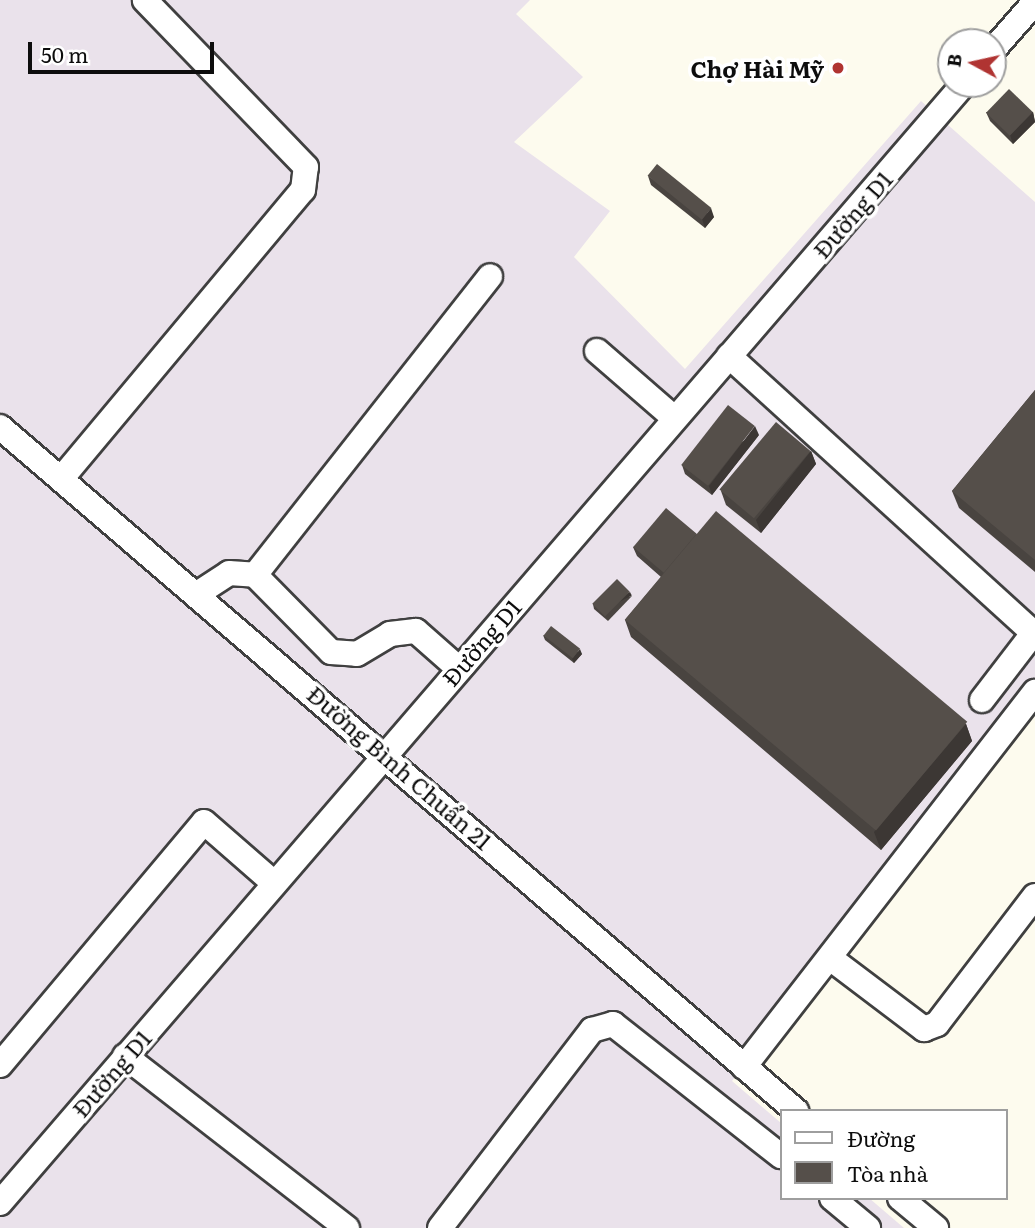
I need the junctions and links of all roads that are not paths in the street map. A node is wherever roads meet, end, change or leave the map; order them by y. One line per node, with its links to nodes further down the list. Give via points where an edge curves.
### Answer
1 (145, 0): 10 (street, via 306,167 303,190)
2 (1035, 2): 3 (street)
3 (1007, 34)
4 (952, 98): 7 (street, Đường D1)
5 (490, 276): 11 (street)
6 (597, 351): 8 (street)
7 (729, 356): 8 (street, Đường D1); 13 (street)
8 (674, 418): 14 (street, Đường D1)
9 (0, 427): 10 (street, Đường Bình Chuẩn 21)
10 (61, 478): 12 (street, Đường Bình Chuẩn 21)
11 (255, 575): 12 (street, via 229,573); 14 (street, via 331,652 357,654 390,634 416,631)
12 (197, 594): 17 (street, Đường Bình Chuẩn 21)
13 (1034, 632): 16 (street)
14 (458, 668): 17 (street, Đường D1)
15 (1035, 692): 20 (street)
16 (982, 700)
17 (385, 753): 18 (street, Đường D1); 23 (street, Đường Bình Chuẩn 21)
18 (274, 883): 21 (street, Đường D1); 22 (street, via 204,822)
19 (1035, 896): 20 (street, via 937,1024 924,1030)
20 (830, 958): 23 (street)
21 (125, 1056): 28 (street, Đường D1); 29 (street)
22 (0, 1065)
23 (744, 1067): 24 (street, Đường Bình Chuẩn 21)
24 (794, 1109)
25 (780, 1155): 30 (street, via 612,1024 592,1030)
26 (834, 1200): 31 (street)
27 (902, 1200): 32 (street)
28 (0, 1203)
29 (347, 1228)
30 (440, 1228)
31 (868, 1228)
32 (936, 1228)

